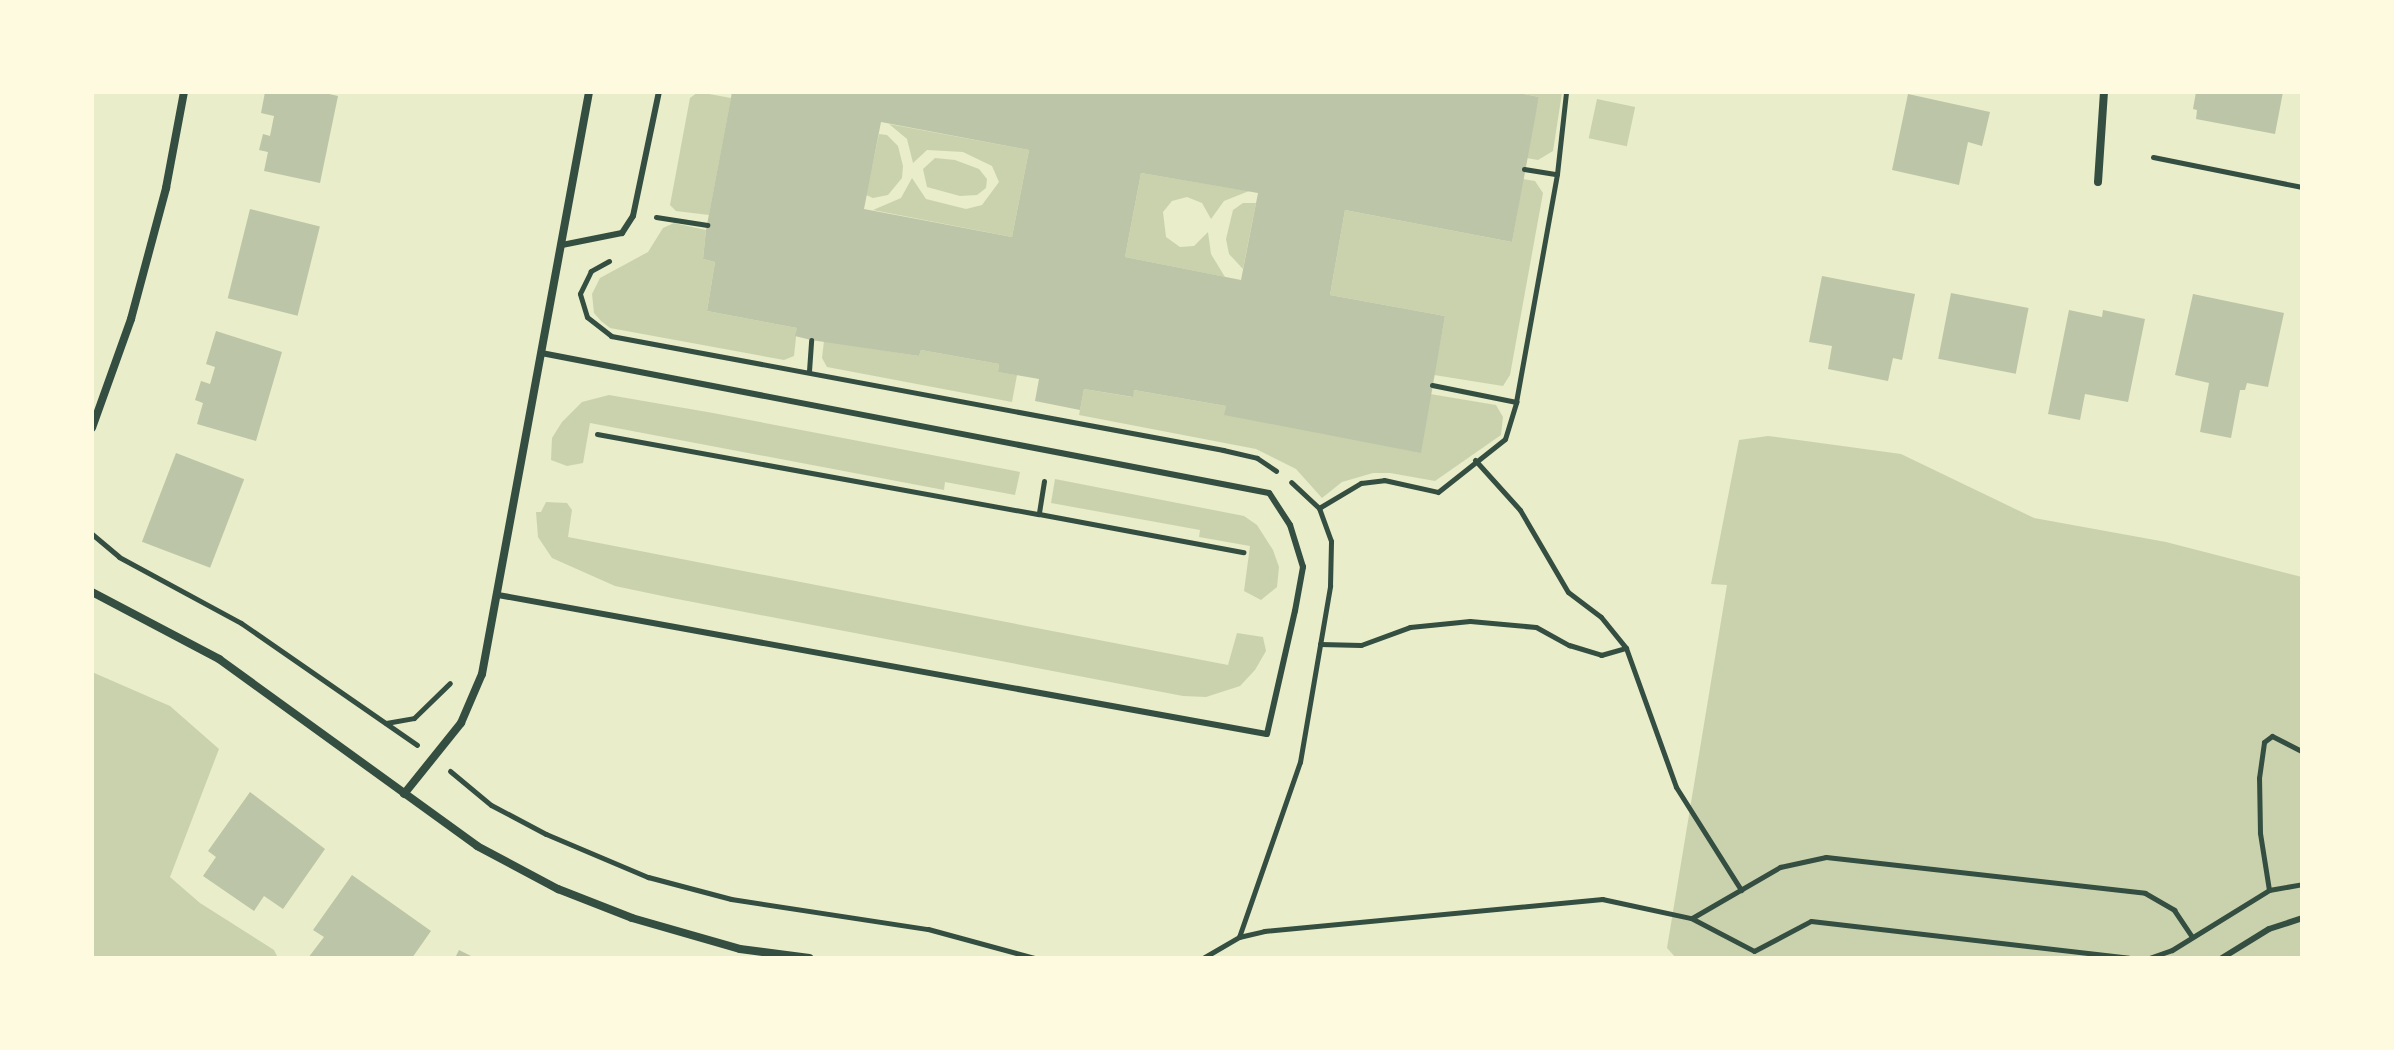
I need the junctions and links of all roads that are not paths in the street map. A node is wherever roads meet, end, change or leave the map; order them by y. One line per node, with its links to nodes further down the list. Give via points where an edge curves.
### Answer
1 (184, 92): 8 (street, via 143,275)
2 (589, 92): 6 (street)
3 (659, 92): 6 (lane, via 633,216 622,233)
4 (2104, 92): 5 (street)
5 (2098, 182)
6 (562, 245): 7 (street)
7 (541, 353): 10 (street); 10 (lane, via 1269,493 1290,525 1303,567 1267,734)
8 (92, 428)
9 (92, 592): 11 (street, via 219,659)
10 (498, 595): 11 (street, via 482,674 461,723)
11 (404, 794): 13 (street, via 477,846 594,904 740,949)
12 (2302, 918): 14 (lane, via 2269,929)
13 (809, 958)
14 (2222, 958)

